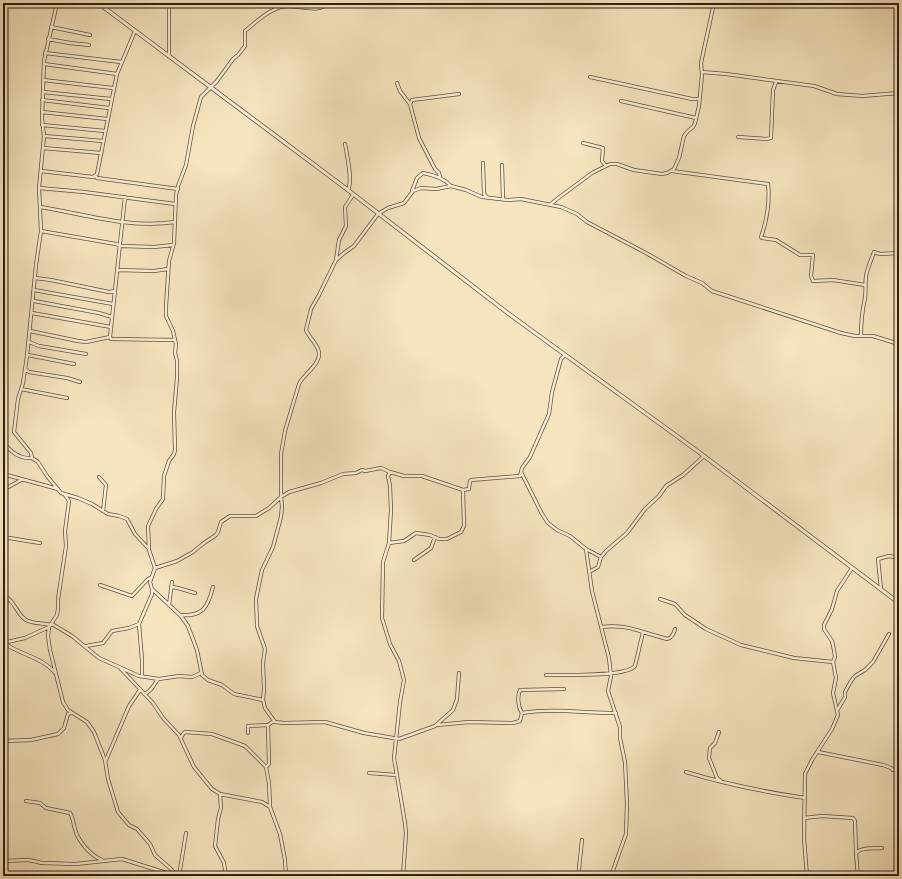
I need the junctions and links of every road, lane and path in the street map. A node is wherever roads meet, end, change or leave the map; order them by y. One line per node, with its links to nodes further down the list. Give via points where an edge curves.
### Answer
1 (57, 3): 6 (street)
2 (98, 3): 7 (street)
3 (169, 3): 12 (street)
4 (329, 3): 22 (street, via 320,8 284,7 267,14 245,31 245,46)
5 (714, 3): 15 (street, via 702,59)
6 (51, 27): 8 (street); 9 (street)
7 (135, 31): 12 (street); 13 (street)
8 (90, 35)
9 (48, 39): 10 (street); 11 (street)
10 (89, 45)
11 (45, 54): 13 (street); 14 (street)
12 (169, 57): 22 (street)
13 (121, 62): 16 (street)
14 (44, 64): 16 (street); 18 (street)
15 (702, 72): 19 (street); 27 (street)
16 (116, 74): 21 (street)
17 (590, 77): 27 (street)
18 (43, 80): 21 (street); 23 (street)
19 (776, 82): 24 (street, via 814,86 836,94 862,96); 38 (street, via 773,90 771,138)
20 (397, 83): 30 (street)
21 (113, 88): 26 (street)
22 (211, 88): 53 (street, via 200,101 186,165); 54 (street)
23 (43, 92): 26 (street); 28 (street)
24 (899, 93)
25 (459, 94): 30 (street, via 412,100)
26 (111, 99): 31 (street)
27 (699, 99): 33 (street)
28 (42, 100): 31 (street); 32 (street)
29 (621, 101): 33 (street)
30 (410, 104): 50 (street, via 419,138)
31 (109, 108): 34 (street)
32 (42, 112): 34 (street); 35 (street)
33 (696, 118): 47 (street, via 693,127 684,136)
34 (107, 119): 36 (street)
35 (42, 125): 36 (street); 37 (street)
36 (105, 130): 39 (street)
37 (44, 136): 39 (street); 42 (street)
38 (738, 137)
39 (103, 141): 43 (street)
40 (583, 143): 46 (street, via 603,148 602,161)
41 (346, 144): 54 (street, via 350,188)
42 (43, 148): 43 (street); 48 (street)
43 (100, 153): 49 (street)
44 (483, 163): 58 (street, via 484,194)
45 (502, 165): 59 (street)
46 (606, 166): 47 (street, via 616,164 634,170 662,174); 61 (street, via 592,173)
47 (672, 171): 74 (street, via 768,184 765,225 761,237 776,240 800,255 813,255 813,281 833,280)
48 (41, 172): 49 (street); 52 (street)
49 (95, 176): 53 (street)
50 (440, 177): 51 (street); 55 (street, via 422,174 417,178)
51 (451, 186): 55 (street, via 421,188); 58 (street)
52 (39, 188): 57 (street); 62 (street)
53 (178, 188): 60 (street)
54 (348, 191): 56 (street)
55 (411, 192): 63 (street, via 404,203)
56 (353, 195): 63 (street); 70 (street, via 345,207 346,226 339,240)
57 (125, 197): 60 (street); 64 (street)
58 (487, 198): 59 (street)
59 (503, 200): 61 (street, via 521,199)
60 (175, 204): 65 (street)
61 (551, 204): 83 (street, via 577,214 712,291 835,331)
62 (40, 207): 64 (street); 66 (street)
63 (378, 214): 70 (street, via 354,246); 90 (street)
64 (123, 222): 65 (street); 68 (street)
65 (175, 222): 67 (street)
66 (41, 231): 68 (street); 73 (street)
67 (173, 245): 68 (street); 71 (street)
68 (121, 246): 72 (street)
69 (899, 254): 74 (street, via 874,253 866,274)
70 (336, 260): 108 (street, via 311,309 306,327 318,349 318,355 312,369 301,381 285,431 281,454)
71 (168, 269): 72 (street); 85 (street, via 166,315)
72 (117, 270): 76 (street)
73 (35, 278): 75 (street); 76 (street)
74 (865, 285): 83 (street)
75 (34, 290): 77 (street); 78 (street)
76 (115, 292): 78 (street)
77 (34, 301): 79 (street); 80 (street)
78 (113, 304): 80 (street)
79 (32, 313): 81 (street); 82 (street)
80 (112, 317): 81 (street)
81 (111, 328): 84 (street)
82 (30, 332): 84 (street, via 78,342); 86 (street)
83 (861, 336): 87 (street, via 874,336)
84 (110, 337): 85 (street)
85 (175, 340): 115 (street, via 175,450 164,476 163,499 148,526)
86 (29, 342): 88 (street); 89 (street)
87 (899, 344)
88 (86, 354)
89 (28, 355): 91 (street); 92 (street)
90 (564, 355): 97 (street); 100 (street, via 552,392 549,414)
91 (74, 364)
92 (25, 369): 93 (street); 94 (street)
93 (80, 382)
94 (21, 389): 95 (street); 98 (street, via 14,432 31,453)
95 (67, 398)
96 (3, 442): 98 (street, via 18,456)
97 (704, 456): 116 (street, via 683,475 668,484 627,534); 119 (street)
98 (32, 458): 104 (street, via 38,462)
99 (390, 472): 106 (street, via 421,476); 108 (street, via 381,468 346,473); 113 (street)
100 (522, 472): 106 (street, via 520,476 471,480 468,488); 114 (street, via 546,520)
101 (3, 474): 103 (street); 105 (street)
102 (99, 477): 109 (street, via 106,486)
103 (21, 480): 104 (street); 105 (street)
104 (58, 489): 107 (street)
105 (4, 490)
106 (463, 490): 111 (street, via 462,530 456,536 447,539)
107 (64, 494): 109 (street, via 92,504); 137 (street, via 69,501 65,530 66,546 58,613)
108 (281, 497): 120 (street, via 256,516 228,517 221,522 217,534 193,552 177,561); 156 (street, via 281,517 273,547 262,570 256,600 257,626 265,649)
109 (102, 512): 115 (street, via 127,519 135,534)
110 (3, 537): 112 (street); 121 (street)
111 (435, 537): 113 (street, via 415,533 404,541); 118 (street, via 431,548)
112 (40, 543)
113 (389, 543): 167 (street, via 382,562 382,622 399,661 404,680)
114 (586, 549): 116 (street); 122 (street)
115 (149, 550): 120 (street)
116 (602, 557): 122 (street, via 599,566)
117 (899, 558): 129 (street, via 878,558)
118 (414, 560)
119 (853, 567): 129 (street); 144 (street, via 837,591 832,609 825,620 824,629 832,641 835,657)
120 (155, 568): 123 (street)
121 (3, 570)
122 (589, 572): 138 (street)
123 (152, 577): 125 (street, via 132,596); 128 (street)
124 (172, 582): 126 (street)
125 (100, 585)
126 (172, 587): 130 (street); 134 (street)
127 (213, 587): 135 (street, via 204,609 191,616)
128 (152, 589): 134 (street); 136 (street)
129 (881, 589): 133 (street)
130 (195, 594)
131 (3, 595): 137 (street, via 13,603 24,619)
132 (660, 599): 144 (street, via 675,604 685,615 706,629 742,645 789,657)
133 (899, 603)
134 (169, 605): 135 (street)
135 (180, 614): 146 (street, via 193,637)
136 (139, 624): 143 (street, via 112,631 103,643); 151 (street)
137 (51, 625): 142 (street, via 26,638); 143 (street, via 65,631); 150 (street, via 49,643)
138 (601, 628): 140 (street, via 624,626); 148 (street)
139 (676, 629): 140 (street, via 669,639)
140 (643, 632): 148 (street, via 634,668)
141 (889, 634): 157 (street, via 873,662 851,681)
142 (4, 643): 150 (street, via 45,663)
143 (85, 646): 145 (street, via 99,658)
144 (833, 662): 157 (street, via 836,678 833,693)
145 (120, 668): 151 (street); 154 (street)
146 (201, 673): 152 (street, via 192,677); 156 (street, via 208,680 222,685 234,694)
147 (459, 673): 163 (street, via 457,699 453,710)
148 (611, 674): 149 (street); 160 (street, via 608,689)
149 (546, 675)
150 (57, 676): 158 (street, via 63,702)
151 (142, 676): 152 (street)
152 (158, 679): 155 (street, via 147,693)
153 (564, 689): 159 (street, via 520,690 519,706)
154 (140, 690): 155 (street); 170 (street, via 129,706)
155 (143, 694): 166 (street)
156 (263, 700): 161 (street)
157 (837, 710): 169 (street, via 838,715 832,730)
158 (71, 713): 168 (street, via 68,714 64,728 58,734 31,740); 170 (street, via 90,725)
159 (522, 713): 160 (street, via 566,710); 163 (street, via 520,721 513,723 469,722)
160 (616, 713): 195 (street, via 625,758 626,830)
161 (274, 721): 162 (street); 167 (street, via 325,722)
162 (268, 725): 165 (street, via 248,726); 171 (street, via 269,764)
163 (435, 726): 167 (street)
164 (719, 732): 176 (street, via 710,748 709,760 717,778)
165 (248, 733)
166 (181, 739): 171 (street, via 185,732 212,734 244,745); 177 (street, via 190,761 212,789)
167 (396, 740): 175 (street)
168 (3, 741)
169 (818, 752): 172 (street, via 883,765); 178 (street, via 805,774)
170 (105, 760): 188 (street, via 118,812 150,844 155,855)
171 (266, 767): 180 (street)
172 (893, 770)
173 (686, 772): 176 (street)
174 (369, 773): 175 (street)
175 (396, 775): 193 (street, via 405,823)
176 (726, 784): 178 (street)
177 (220, 794): 180 (street, via 260,801); 189 (street, via 221,808 215,846 224,863)
178 (805, 798): 181 (street)
179 (26, 801): 187 (street, via 70,813 82,843)
180 (270, 807): 192 (street, via 280,834)
181 (804, 818): 185 (street, via 853,818); 196 (street)
182 (186, 833): 188 (street, via 182,869)
183 (582, 840): 194 (street, via 579,869)
184 (882, 848): 185 (street, via 859,849)
185 (856, 853): 197 (street)
186 (3, 860): 187 (street, via 59,864)
187 (103, 861): 188 (street, via 118,858)
188 (178, 876)
189 (226, 876)
190 (230, 876): 191 (street)
191 (248, 876)
192 (286, 876)
193 (402, 876)
194 (581, 876)
195 (611, 876)
196 (807, 876)
197 (858, 876): 198 (street)
198 (884, 876)

